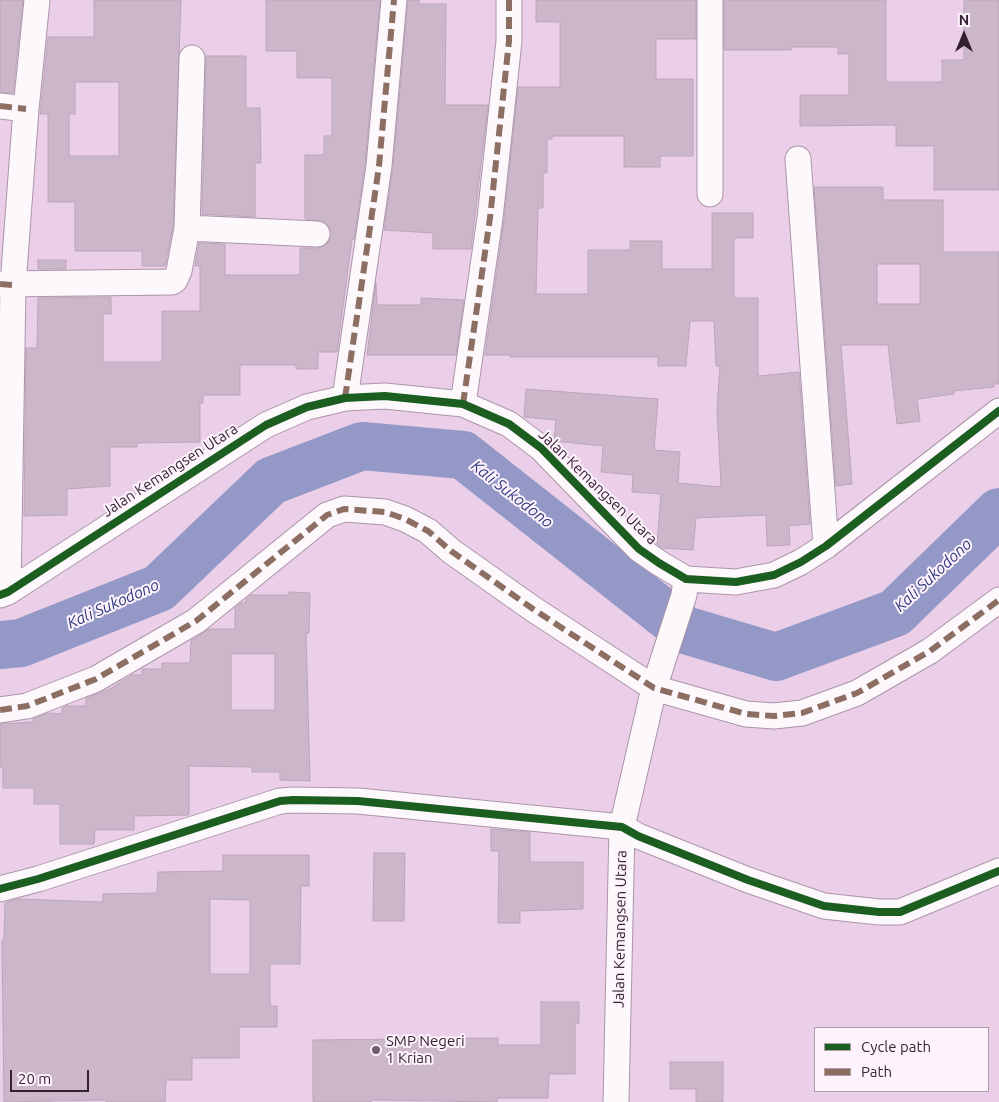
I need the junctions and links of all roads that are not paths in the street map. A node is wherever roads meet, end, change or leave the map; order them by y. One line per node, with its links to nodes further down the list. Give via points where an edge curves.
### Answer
1 (37, 0): 7 (street)
2 (394, 0): 13 (street, via 379,166)
3 (509, 0): 14 (street, via 509,41 490,218)
4 (710, 0): 9 (street)
5 (192, 58): 10 (street)
6 (0, 106): 7 (street)
7 (26, 109): 12 (street)
8 (798, 159): 16 (street)
9 (710, 194)
10 (187, 228): 11 (street); 12 (street, via 179,271 172,282)
11 (317, 234)
12 (7, 284): 18 (street)
13 (345, 398): 14 (street, Jalan Kemangsen Utara, via 384,396); 18 (street, Jalan Kemangsen Utara, via 307,406 266,425)
14 (463, 404): 17 (street, Jalan Kemangsen Utara, via 509,424 540,448 639,549)
15 (999, 411): 16 (street, Jalan Kemangsen Utara)
16 (826, 546): 17 (street, Jalan Kemangsen Utara, via 774,576)
17 (685, 587): 20 (street, Jalan Kemangsen Utara)
18 (4, 594)
19 (999, 600): 20 (street, via 930,651 857,693 802,713 746,714)
20 (657, 679): 21 (street, via 533,609 428,531 384,512 344,509 328,515 188,626 96,679 27,706); 22 (street, Jalan Kemangsen Utara)
21 (0, 710)
22 (622, 827): 23 (street, via 748,880 824,906 900,912); 24 (street, via 358,801 280,801); 25 (street, Jalan Kemangsen Utara)
23 (999, 871)
24 (0, 889)
25 (616, 1102)

